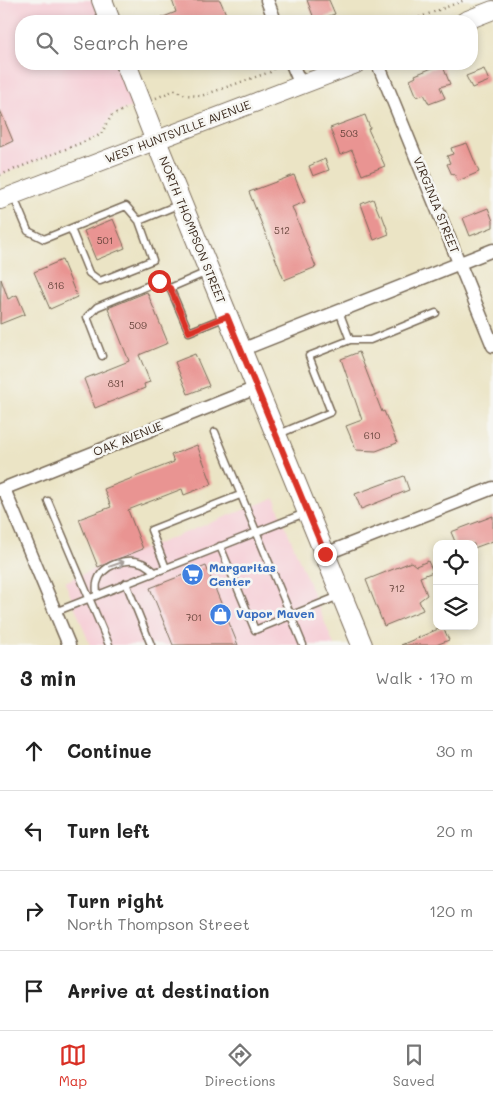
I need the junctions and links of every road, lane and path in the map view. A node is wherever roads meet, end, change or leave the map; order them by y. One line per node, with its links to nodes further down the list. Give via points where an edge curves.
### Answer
1 (102, 0): 5 (main road)
2 (267, 0): 6 (street)
3 (465, 0): 7 (path)
4 (493, 10): 8 (main road)
5 (108, 15)
6 (273, 15)
7 (426, 15)
8 (478, 16)
9 (128, 70): 14 (main road, NORTH THOMPSON STREET)
10 (295, 70): 13 (street)
11 (340, 70): 13 (main road, WEST HUNTSVILLE AVENUE)
12 (380, 70): 20 (street, VIRGINIA STREET)
13 (301, 85): 14 (main road, WEST HUNTSVILLE AVENUE)
14 (156, 141): 15 (main road, WEST HUNTSVILLE AVENUE); 16 (main road, NORTH THOMPSON STREET)
15 (6, 197): 18 (lane, via 28,231 44,239)
16 (181, 203): 17 (lane); 21 (main road, NORTH THOMPSON STREET)
17 (139, 221): 18 (lane, via 126,206); 18 (lane, via 153,260 100,281 89,273)
18 (72, 229)
19 (493, 250): 20 (street)
20 (460, 264): 23 (street); 27 (street, VIRGINIA STREET)
21 (209, 271): 22 (lane); 25 (main road, NORTH THOMPSON STREET)
22 (170, 288): 25 (lane, via 189,332); 29 (lane, via 159,281 97,307 87,317)
23 (339, 311): 26 (lane); 28 (street)
24 (436, 313): 26 (lane, via 370,340)
25 (227, 316): 28 (main road, NORTH THOMPSON STREET)
26 (350, 340): 32 (lane, via 309,356 331,412)
27 (493, 346)
28 (241, 350): 30 (main road, NORTH THOMPSON STREET)
29 (102, 356)
30 (256, 388): 32 (main road, NORTH THOMPSON STREET); 34 (street, OAK AVENUE)
31 (215, 432): 35 (lane)
32 (276, 435): 37 (main road, NORTH THOMPSON STREET)
33 (493, 488): 40 (street)
34 (2, 489): 47 (street)
35 (240, 495): 38 (lane); 41 (lane, via 151,530)
36 (48, 501): 46 (lane)
37 (308, 512): 38 (lane); 40 (main road, NORTH THOMPSON STREET)
38 (255, 532): 39 (lane); 48 (lane)
39 (220, 546): 41 (lane); 48 (lane, via 255,630)
40 (325, 554): 45 (main road, NORTH THOMPSON STREET)
41 (166, 568): 42 (lane)
42 (155, 572): 43 (lane); 44 (lane, one-way to 42, via 96,584 112,565 127,560 141,563)
43 (126, 584): 44 (lane); 51 (lane)
44 (97, 595): 46 (lane)
45 (342, 595): 48 (lane); 53 (main road, NORTH THOMPSON STREET)
46 (89, 598): 47 (lane); 50 (lane)
47 (55, 612): 49 (street)
48 (290, 616): 52 (lane)
49 (69, 645)
50 (109, 645)
51 (151, 645)
52 (303, 645)
53 (362, 645)

